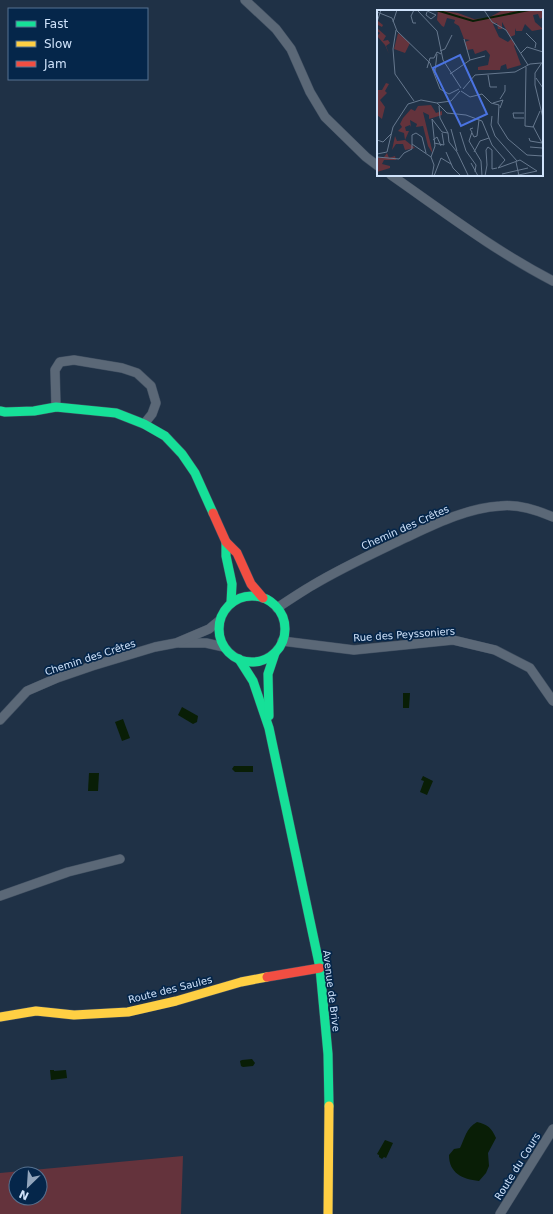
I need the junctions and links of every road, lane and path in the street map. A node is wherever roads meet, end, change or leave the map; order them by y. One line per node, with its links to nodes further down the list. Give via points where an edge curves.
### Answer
1 (245, 0): 2 (street, via 276,30 291,49 310,92 326,117)
2 (377, 165)
3 (392, 176): 4 (street, via 524,266)
4 (553, 281)
5 (56, 407): 6 (street); 7 (street, via 116,413); 7 (street, via 55,370 60,362 74,360 122,368 137,373 151,386 156,403)
6 (2, 414)
7 (144, 424): 9 (street, via 165,436 182,454 195,473)
8 (553, 517): 12 (street, Chemin des Crêtes, via 521,506 501,506 482,508 442,521 358,560)
9 (226, 542): 10 (street, via 237,553 251,584); 11 (street, via 232,584)
10 (263, 598): 11 (street, via 246,596); 12 (street)
11 (230, 603): 13 (street)
12 (277, 608): 14 (street, via 283,618 285,629)
13 (220, 620): 15 (street, Chemin des Crêtes, via 209,629); 16 (street, via 219,634)
14 (282, 641): 17 (street); 19 (street, Rue des Peyssoniers, via 354,650 453,640 495,650 530,668)
15 (176, 643): 16 (street, Chemin des Crêtes, via 206,643); 20 (street, Chemin des Crêtes, via 155,647 57,678 27,691)
16 (224, 647): 18 (street)
17 (275, 653): 18 (street, via 264,660 252,662); 21 (street, via 268,674)
18 (239, 659): 21 (street, via 253,681)
19 (553, 701)
20 (0, 720)
21 (269, 728): 24 (street, Avenue de Brive)
22 (120, 859): 23 (street, via 68,872)
23 (0, 896)
24 (320, 968): 25 (street, Route des Saules, via 241,982 128,1012 74,1015 36,1011); 27 (street, Avenue de Brive, via 328,1054)
25 (0, 1017)
26 (553, 1130): 28 (street, Route du Cours)
27 (328, 1214)
28 (500, 1214)

